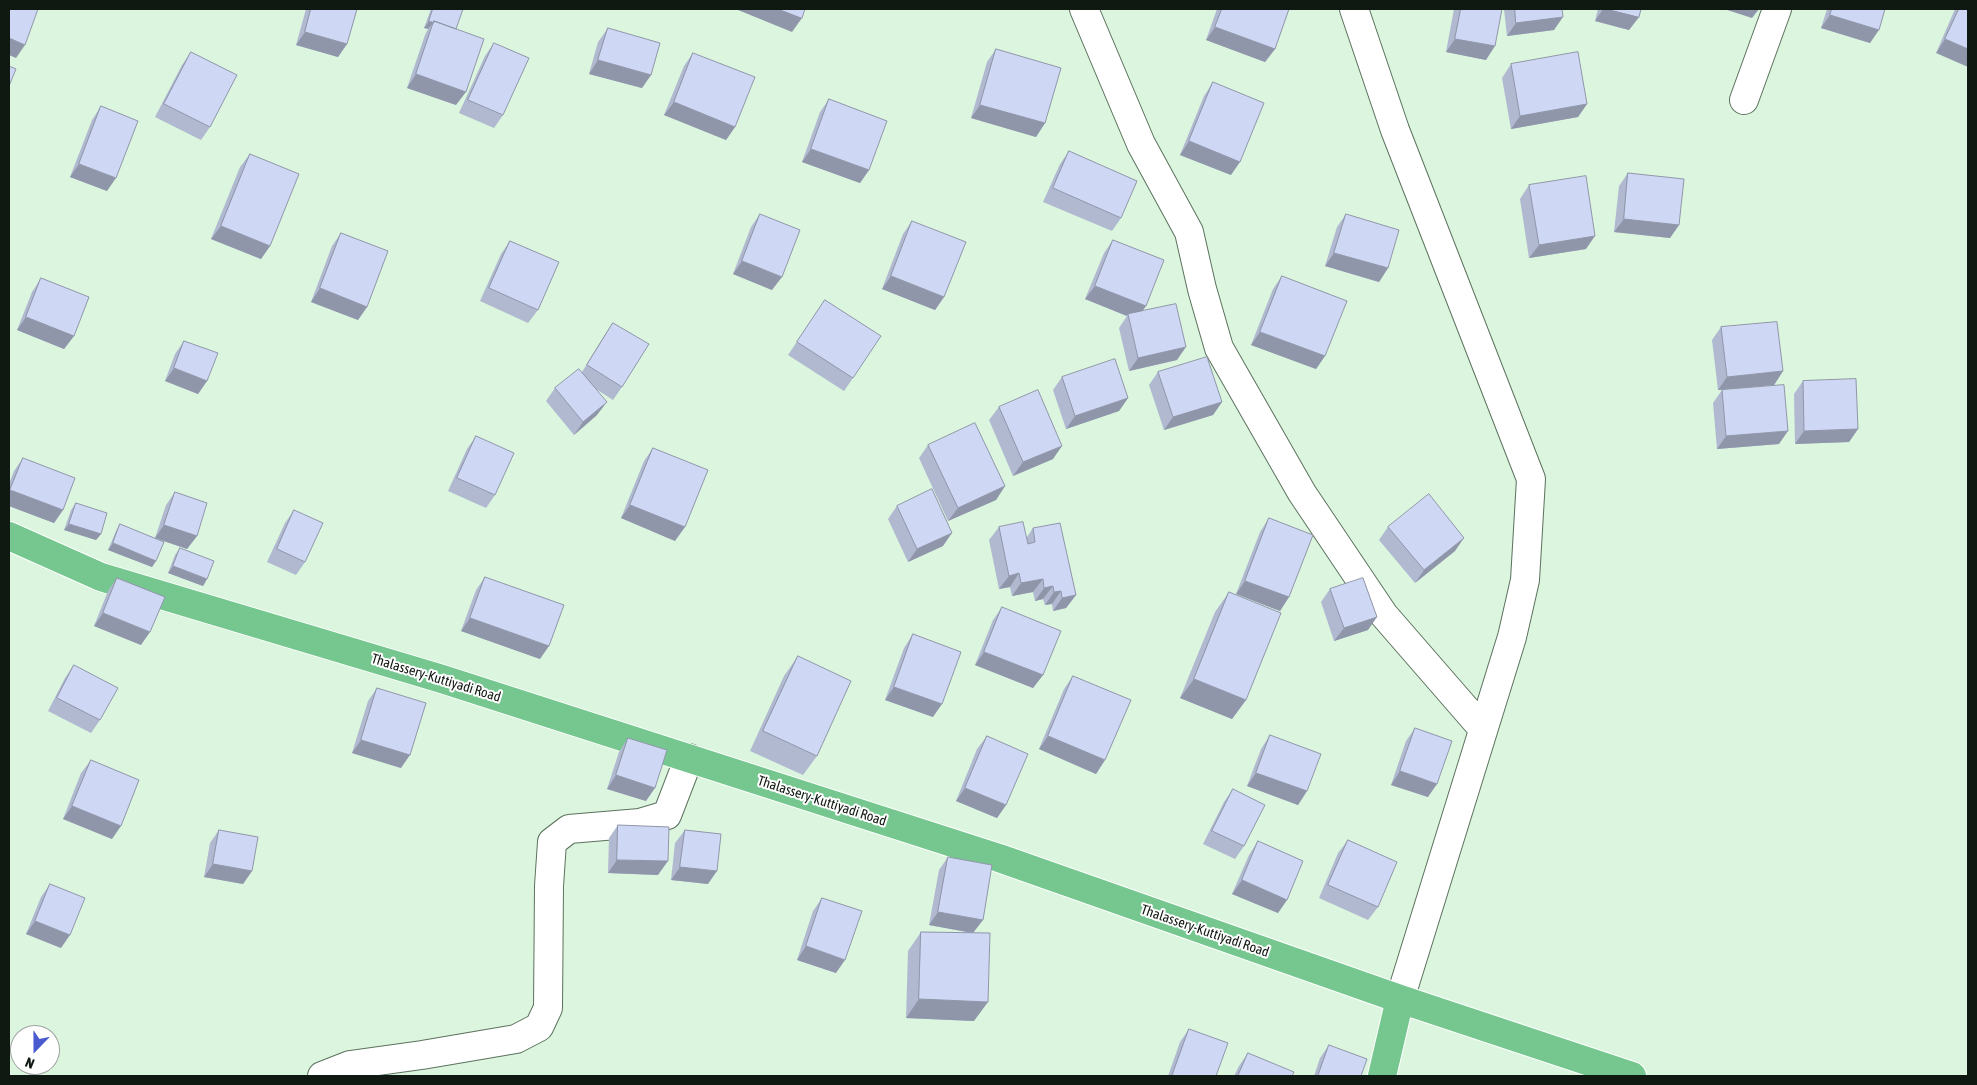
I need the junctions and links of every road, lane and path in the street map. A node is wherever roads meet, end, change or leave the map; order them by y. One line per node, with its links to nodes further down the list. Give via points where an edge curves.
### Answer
1 (1084, 9): 6 (street, via 1141,144 1189,232 1219,348 1302,493 1384,615)
2 (1354, 9): 6 (street, via 1396,130 1530,478 1525,580 1512,637)
3 (1777, 9): 4 (street)
4 (1744, 100)
5 (9, 536): 7 (main road, Thalassery-Kuttiyadi Road, via 101,577 442,679)
6 (1483, 729): 8 (street)
7 (689, 758): 8 (main road, Thalassery-Kuttiyadi Road, via 1000,858); 9 (street, via 667,815 640,823 569,829 552,842 548,1008 540,1027 516,1039 350,1065)
8 (1400, 999): 10 (main road); 11 (main road, Thalassery-Kuttiyadi Road)
9 (322, 1076)
10 (1382, 1076)
11 (1632, 1076)

